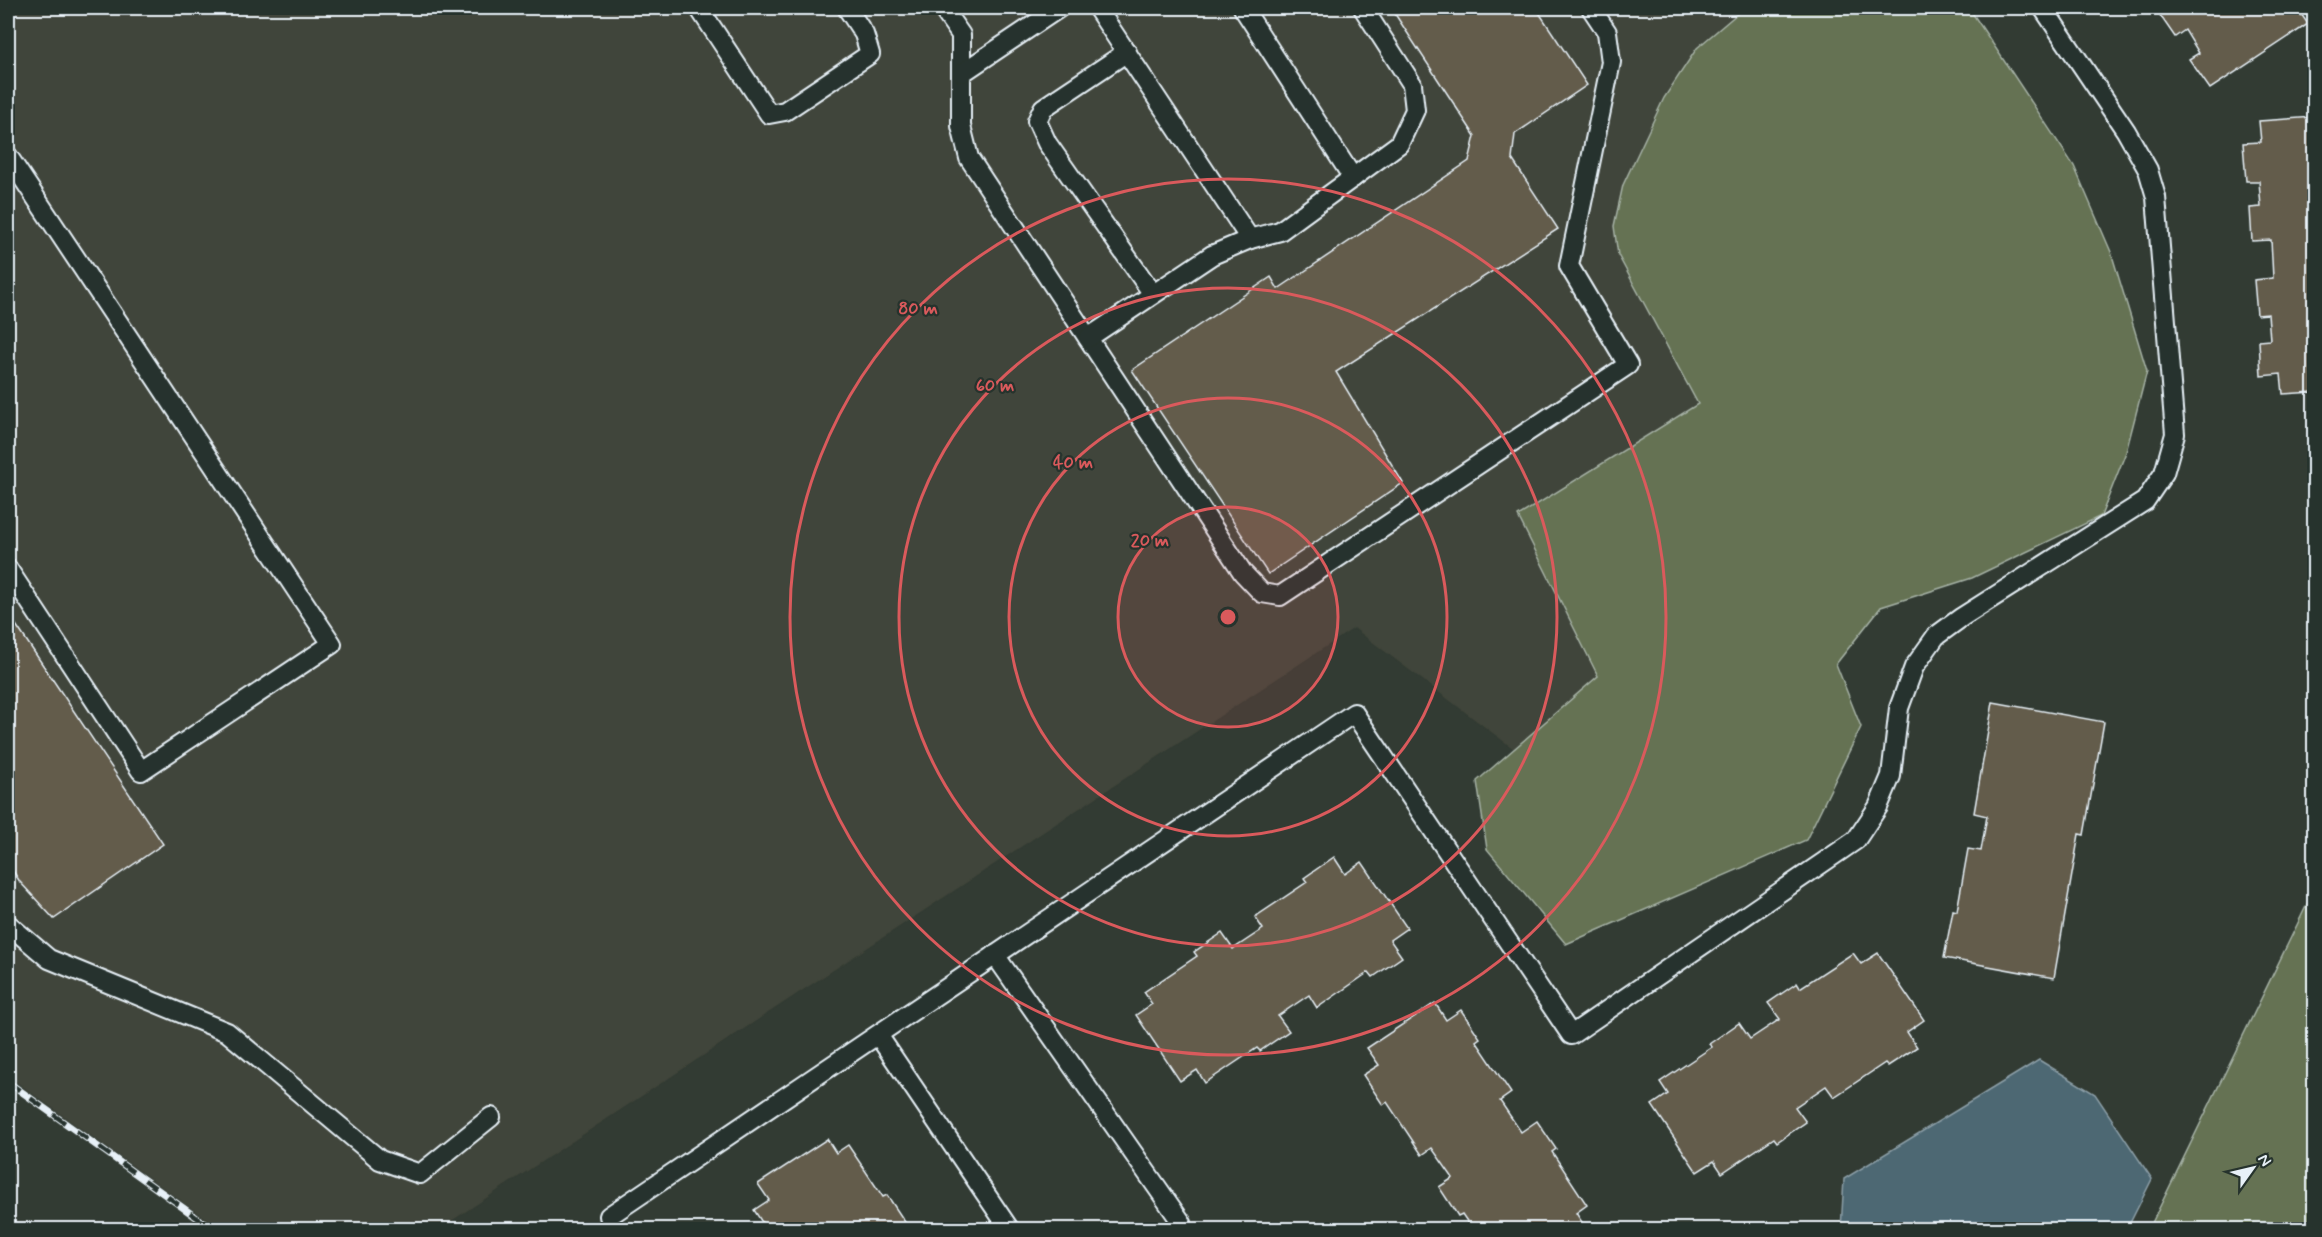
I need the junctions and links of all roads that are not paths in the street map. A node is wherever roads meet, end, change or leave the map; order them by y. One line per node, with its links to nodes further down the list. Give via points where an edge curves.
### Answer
1 (699, 8): 2 (lane, via 769,114 784,111 870,54 864,34)
2 (846, 8)
3 (942, 8): 11 (lane, via 961,35)
4 (1059, 8): 11 (lane)
5 (1097, 8): 10 (lane)
6 (1243, 8): 13 (lane)
7 (1364, 8): 13 (lane, via 1412,84 1415,110 1399,144)
8 (1591, 8): 16 (lane, via 1607,32 1611,62 1569,266 1628,365 1280,596 1262,593 1243,573)
9 (2043, 8): 19 (lane, via 2148,170 2156,197 2175,434 2164,473 2145,501 1936,636 1914,667 1899,708 1891,776 1878,807 1856,840 1570,1035 1354,713)
10 (1127, 52): 14 (lane); 15 (lane, via 1043,108 1037,121 1047,144)
11 (962, 73): 16 (lane, via 961,126 969,158)
12 (8, 156): 17 (lane, via 332,644 141,771)
13 (1353, 178): 14 (lane, via 1280,231)
14 (1250, 239): 15 (lane, via 1212,255)
15 (1153, 294): 16 (lane)
16 (1088, 338)
17 (8, 569)
18 (8, 924): 21 (lane, via 49,959 227,1032 380,1160 420,1174)
19 (995, 955): 20 (lane); 24 (lane, via 1182,1223)
20 (878, 1035): 22 (lane); 23 (lane)
21 (491, 1117)
22 (609, 1216)
23 (1010, 1230)
24 (1173, 1230)

